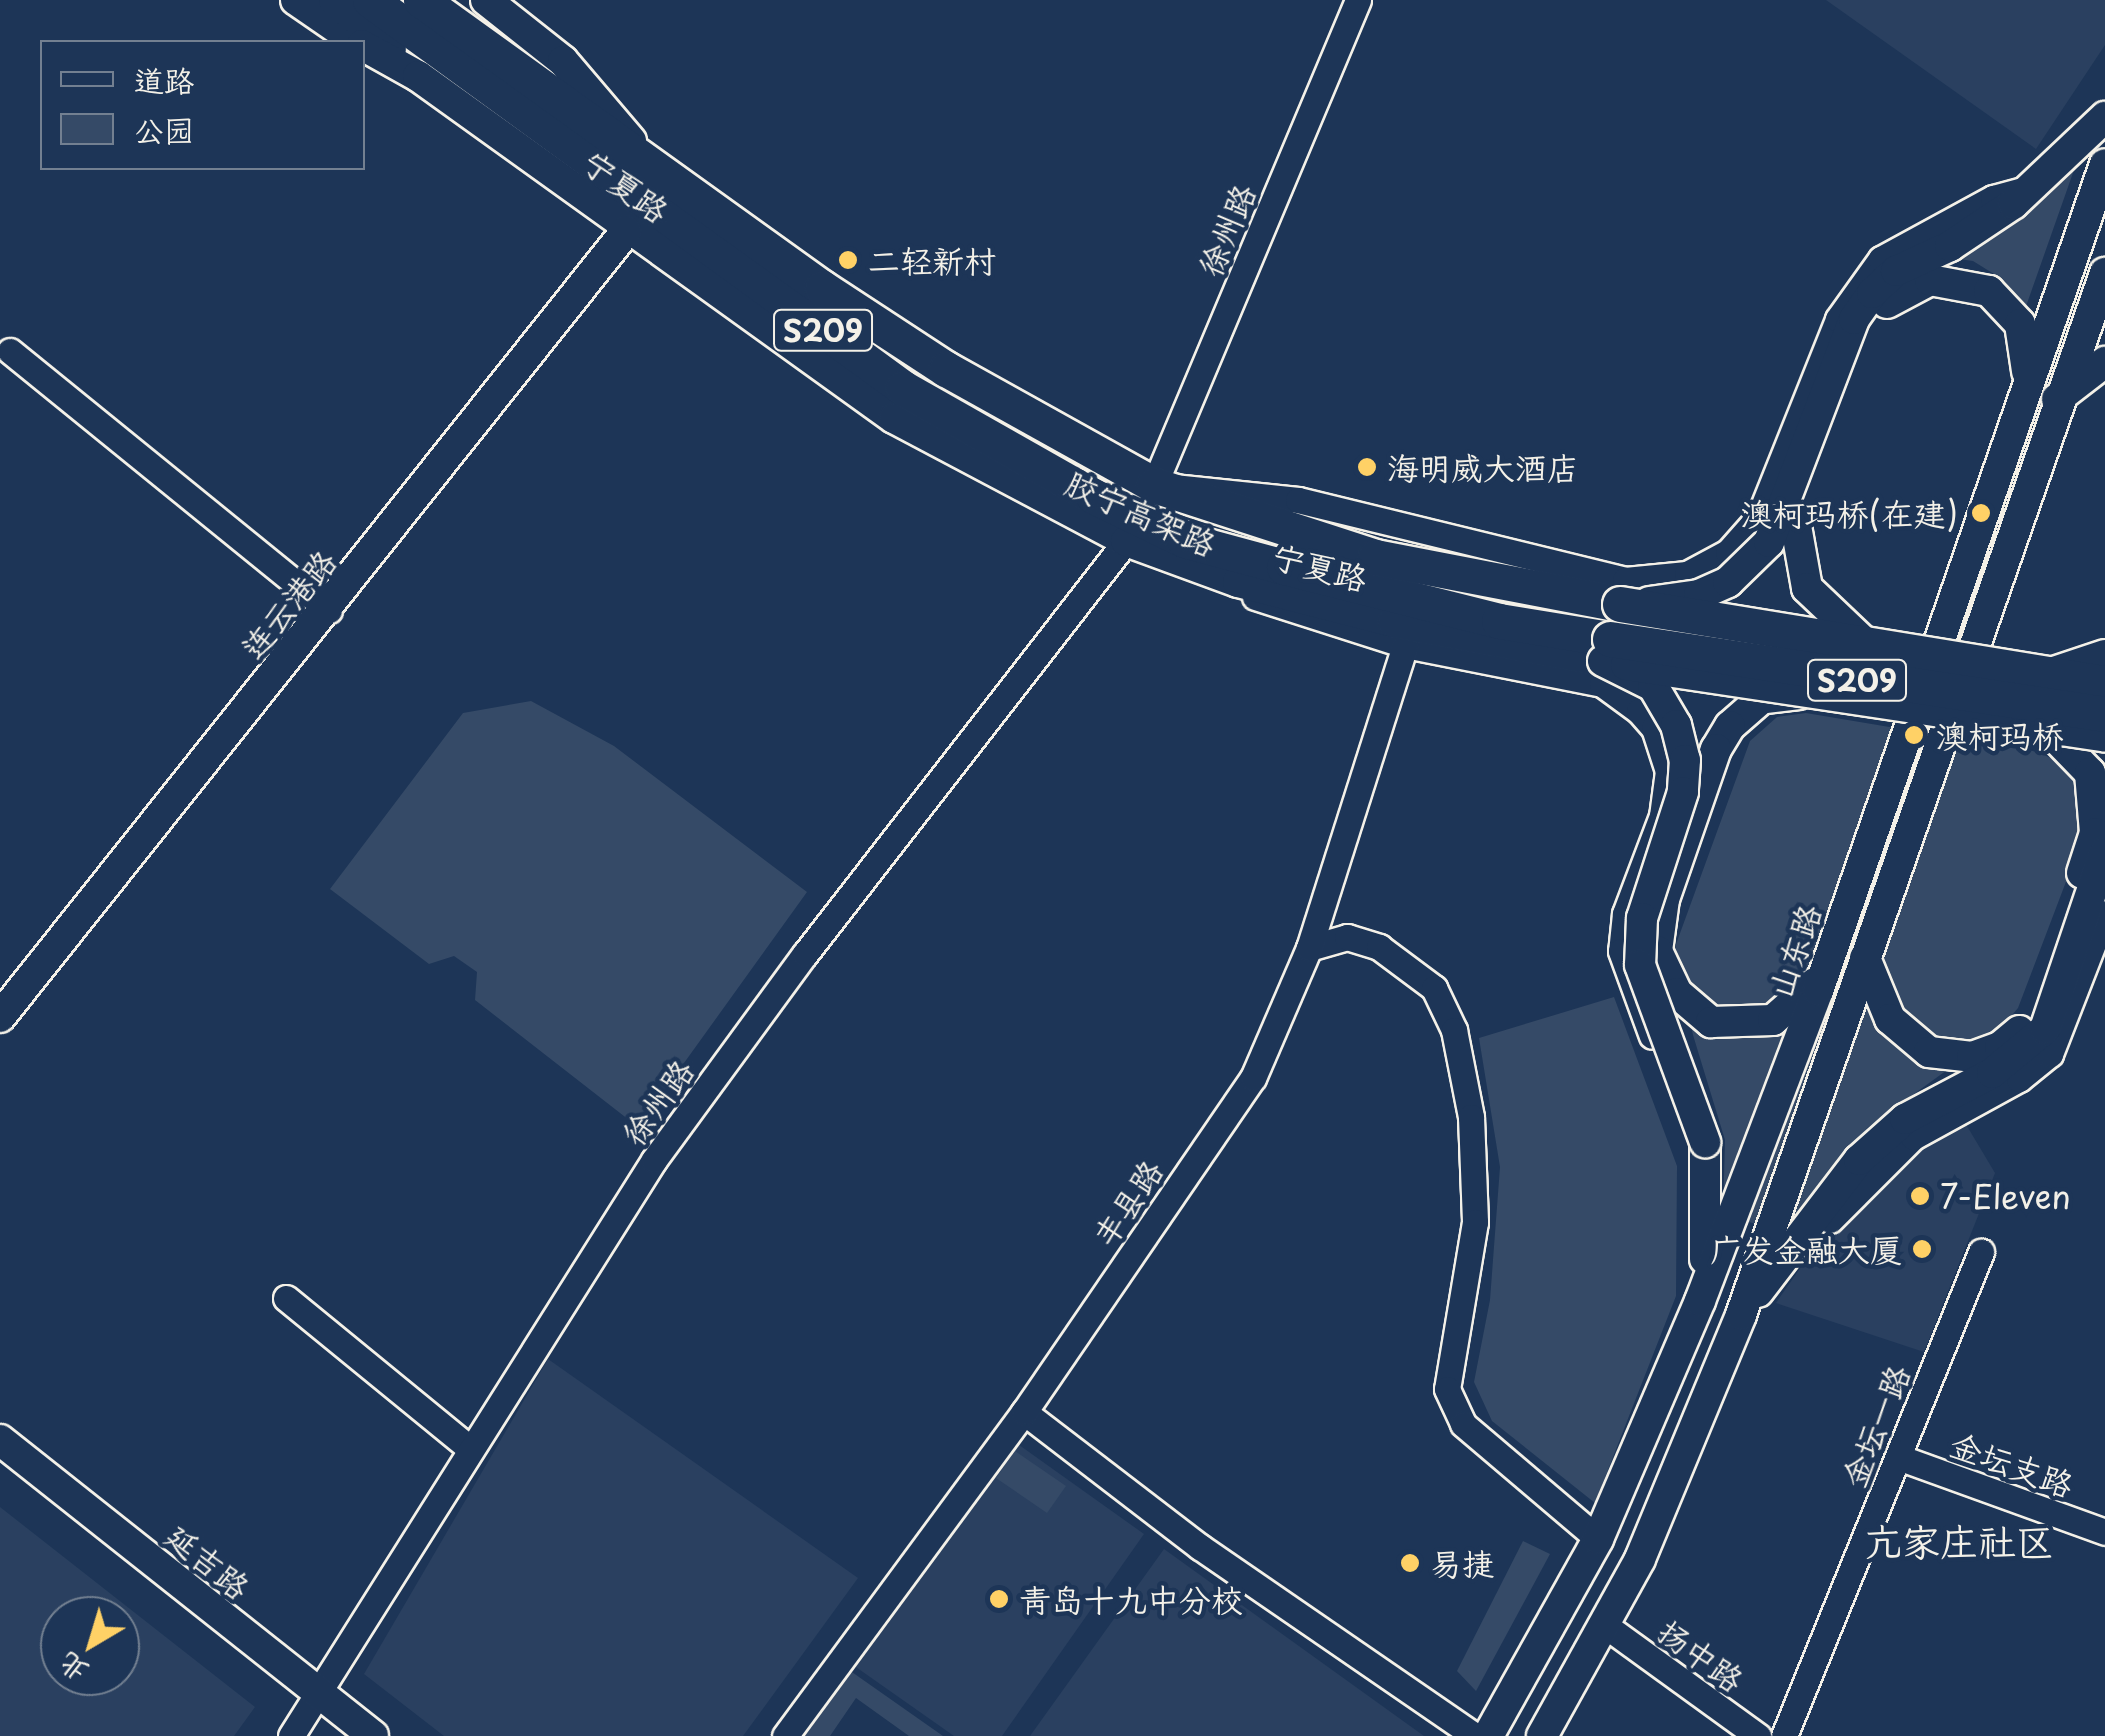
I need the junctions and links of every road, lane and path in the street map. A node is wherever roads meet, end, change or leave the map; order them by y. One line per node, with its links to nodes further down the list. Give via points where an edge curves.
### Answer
1 (296, 0): 7 (main road, 宁夏路)
2 (334, 0): 9 (main road)
3 (370, 0): 29 (highway, 胶宁高架路 / S209, via 903,388 1093,496 1184,540)
4 (421, 0): 11 (highway, 胶宁高架路 / S209)
5 (486, 0): 11 (main road, 宁夏路, via 563,61)
6 (1358, 0): 20 (street, 徐州路)
7 (354, 40)
8 (365, 47): 9 (main road, 宁夏路)
9 (418, 76): 14 (main road, 宁夏路)
10 (2105, 118): 13 (main road)
11 (646, 159): 20 (highway, 胶宁高架路 / S209, via 946,369)
12 (2105, 164): 18 (main road, 山东路)
13 (2035, 187): 21 (main road, via 1950,246 1896,271 1872,293 1854,319); 24 (street, via 1993,198 1881,260 1838,320 1759,517 1706,567)
14 (626, 231): 22 (main road, 宁夏路, via 894,418); 26 (main road, 连云港路)
15 (2105, 273): 19 (main road)
16 (10, 351): 26 (street)
17 (2105, 362): 19 (main road)
18 (2027, 379): 21 (main road, via 2020,324 1990,290 1952,280 1911,286 1874,316); 42 (main road, 山东路)
19 (2055, 401): 41 (main road)
20 (1154, 485): 24 (street, via 1298,500 1624,580); 25 (highway, 胶宁高架路 / S209, via 1375,557)
21 (1786, 524): 25 (main road, bridge, via 1728,582 1699,595); 27 (main road, bridge, via 1807,588)
22 (1126, 541): 23 (main road, 宁夏路); 51 (street, 徐州路, via 654,1160)
23 (1198, 567): 28 (street, via 1308,619); 29 (main road, 宁夏路, via 1393,622)
24 (1658, 580): 34 (street, via 1664,638 1647,675)
25 (1620, 604): 27 (highway, 胶宁高架路 / S209, bridge)
26 (329, 610): 43 (main road, 连云港路)
27 (1864, 642): 31 (highway, 胶宁高架路 / S209, bridge)
28 (1405, 645): 34 (street, via 1602,684); 40 (street, 丰县路)
29 (1607, 650): 33 (main road, 宁夏路, bridge); 35 (highway, 胶宁高架路 / S209, bridge); 44 (main road, bridge, via 1652,686 1676,725 1685,760 1684,792 1642,918 1640,965 1705,1142)
30 (2105, 655): 31 (main road, bridge)
31 (2048, 674): 32 (highway, 胶宁高架路 / S209, bridge)
32 (2105, 683)
33 (1812, 692): 36 (main road, 宁夏路, bridge); 42 (main road, bridge, via 1761,699 1730,726 1657,926 1658,951 1677,992 1711,1022 1773,1020 1806,997)
34 (1620, 696): 44 (street, via 1654,728 1668,771 1662,816 1625,914 1621,951 1678,1097)
35 (2105, 714)
36 (2023, 725): 37 (main road, 宁夏路, bridge); 41 (main road, via 2081,759 2096,798 2096,833 2036,1006 2000,1047 1972,1056 1929,1052 1890,1018)
37 (2105, 737)
38 (2105, 852): 48 (main road, via 2044,1029 1992,1073 1905,1119 1859,1160)
39 (2105, 913): 48 (street, via 2050,1054 1913,1136)
40 (1309, 948): 49 (street, 丰县路, via 1253,1078); 54 (street, via 1347,937 1407,964 1434,988 1454,1030 1471,1117 1475,1222 1446,1388 1463,1424)
41 (1865, 958): 48 (main road)
42 (1827, 963): 47 (main road, 山东路)
43 (0, 1017)
44 (1708, 1210): 47 (main road)
45 (1981, 1252): 52 (street, 金坛一路)
46 (286, 1298): 51 (street)
47 (1700, 1300): 54 (main road, 山东路)
48 (1741, 1315): 55 (main road)
49 (1024, 1412): 59 (street, 丰县路); 60 (street, via 1200,1547)
50 (0, 1440): 56 (main road, 延吉路)
51 (470, 1448): 56 (street, 徐州路)
52 (1898, 1457): 53 (street, 金坛支路); 64 (street, 金坛一路)
53 (2105, 1532)
54 (1598, 1539): 61 (main road, 山东路)
55 (1606, 1626): 62 (main road); 63 (street, 扬中路)
56 (320, 1696): 57 (street, 徐州路); 58 (main road, 延吉路)
57 (292, 1736)
58 (373, 1736)
59 (785, 1736)
60 (1476, 1736)
61 (1488, 1736)
62 (1542, 1736)
63 (1758, 1736)
64 (1784, 1736)

